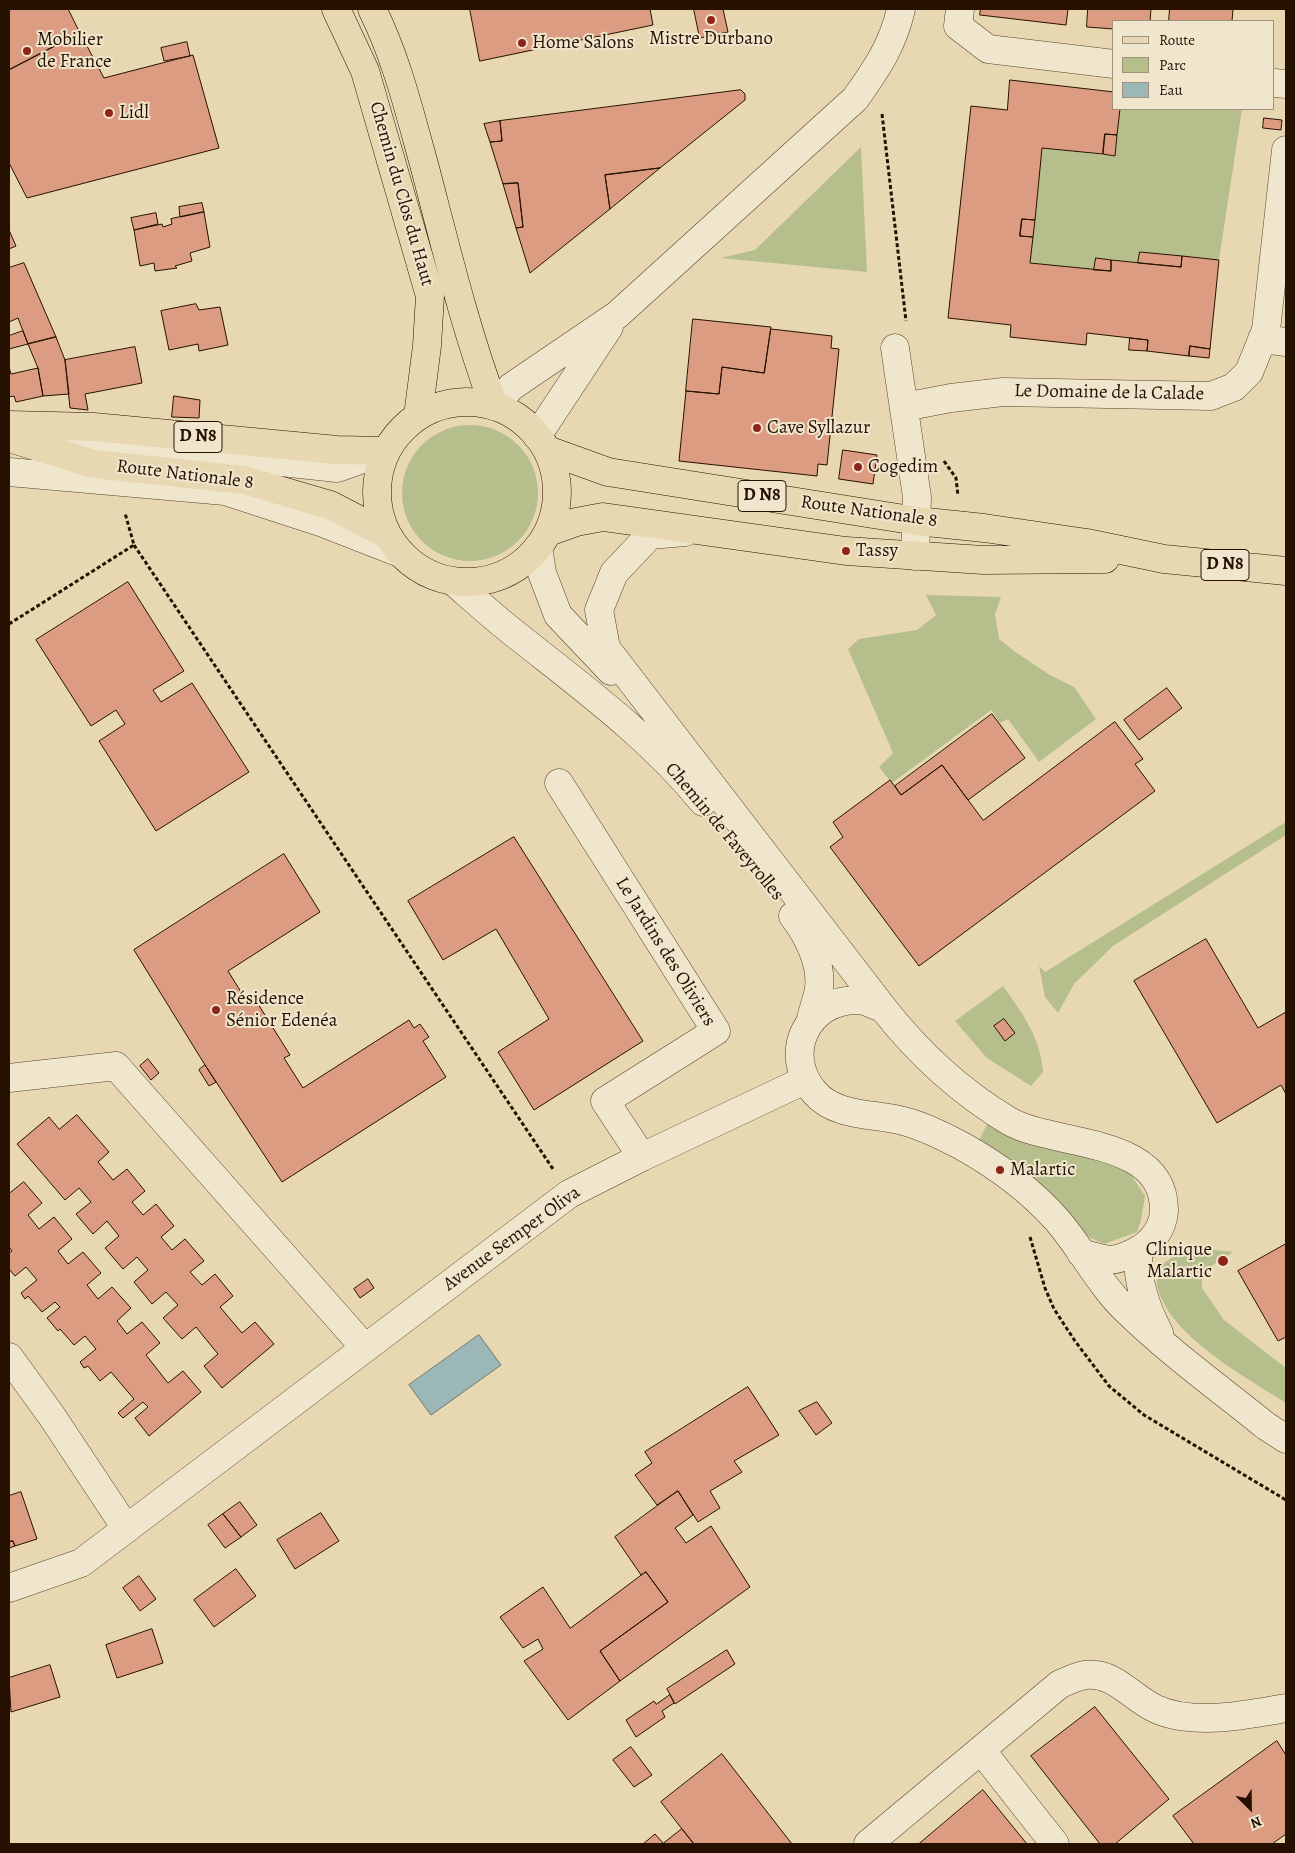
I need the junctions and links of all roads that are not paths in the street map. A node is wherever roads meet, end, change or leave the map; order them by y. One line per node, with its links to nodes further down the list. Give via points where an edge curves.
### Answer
1 (336, 9): 12 (main road, Chemin du Clos du Haut, via 365,72 430,296 428,346)
2 (372, 9): 10 (main road, Chemin du Clos du Haut, via 385,35 409,108 473,349)
3 (901, 9): 7 (street, via 895,34 855,100)
4 (960, 9): 5 (street, via 958,26 988,49)
5 (1112, 64)
6 (1286, 150): 9 (street, Le Domaine de la Calade, via 1266,330)
7 (617, 315): 10 (street, via 511,387); 15 (street)
8 (901, 339): 11 (street)
9 (1274, 340): 11 (street, Le Domaine de la Calade, via 1234,387 1211,396 1003,392)
10 (494, 406): 12 (main road, via 468,402 442,406); 15 (main road, via 518,418)
11 (904, 407): 20 (street, via 917,497)
12 (418, 416): 16 (main road)
13 (9, 425): 16 (main road, Route Nationale 8 / D N8, via 94,427 337,450)
14 (9, 438): 17 (main road, Route Nationale 8 / D N8)
15 (542, 443): 20 (main road, Route Nationale 8 / D N8, via 608,472); 22 (main road, via 554,470 557,490 555,512)
16 (386, 451): 17 (street, D N8, via 337,468 106,443); 23 (main road, via 378,471 376,492 379,514)
17 (58, 452): 18 (street, D N8); 23 (main road, Route Nationale 8 / D N8, via 94,464 244,480 330,505)
18 (9, 459)
19 (9, 472): 23 (street, via 225,491)
20 (917, 521): 24 (street); 25 (main road, Route Nationale 8 / D N8, via 1087,543)
21 (694, 530): 22 (main road, Route Nationale 8 / D N8, via 602,517 576,522); 24 (main road, Route Nationale 8 / D N8, via 846,551); 28 (street, Chemin de Faveyrolles, via 650,535 614,573 599,610 606,648)
22 (543, 539): 27 (main road, Route Nationale 8, via 522,564 501,576 478,582); 28 (street, Chemin de Faveyrolles, via 542,573 558,615)
23 (393, 544): 27 (main road, Route Nationale 8, via 415,567)
24 (915, 556): 25 (main road, Route Nationale 8 / D N8, via 983,560)
25 (1164, 559): 26 (main road, Route Nationale 8 / D N8)
26 (1286, 571)
27 (454, 582): 31 (street, Chemin de Faveyrolles, via 607,706 685,780 798,921 811,942 819,988)
28 (672, 735): 30 (street, Chemin de Faveyrolles)
29 (559, 782): 34 (street, Le Jardins des Oliviers, via 716,1031 605,1101)
30 (883, 1008): 31 (street, via 860,1000 839,1002); 35 (street, Chemin de Faveyrolles, via 910,1043 936,1068 1011,1122 1101,1146 1134,1160 1150,1172 1164,1202 1164,1218 1157,1235)
31 (811, 1019): 33 (street, Chemin de Faveyrolles, via 802,1038 799,1057)
32 (9, 1078): 38 (street, via 116,1066)
33 (805, 1080): 34 (street, Avenue Semper Oliva); 36 (street, via 830,1104 848,1111 907,1122 962,1146 1026,1191 1057,1220)
34 (642, 1156): 38 (street, Avenue Semper Oliva, via 570,1194)
35 (1138, 1250): 36 (street, Chemin de Faveyrolles, via 1111,1261); 37 (street, via 1141,1292)
36 (1081, 1253): 37 (street, via 1125,1310)
37 (1162, 1342): 40 (street)
38 (364, 1348): 41 (street, Avenue Semper Oliva)
39 (9, 1357): 41 (street)
40 (1286, 1439)
41 (126, 1528): 42 (street, Avenue Semper Oliva, via 81,1563)
42 (9, 1588)
43 (1286, 1708): 44 (street, via 1244,1716 1189,1717 1157,1710 1109,1678 1086,1675 1060,1684)
44 (980, 1750): 45 (street); 46 (street)
45 (868, 1844)
46 (1055, 1844)

